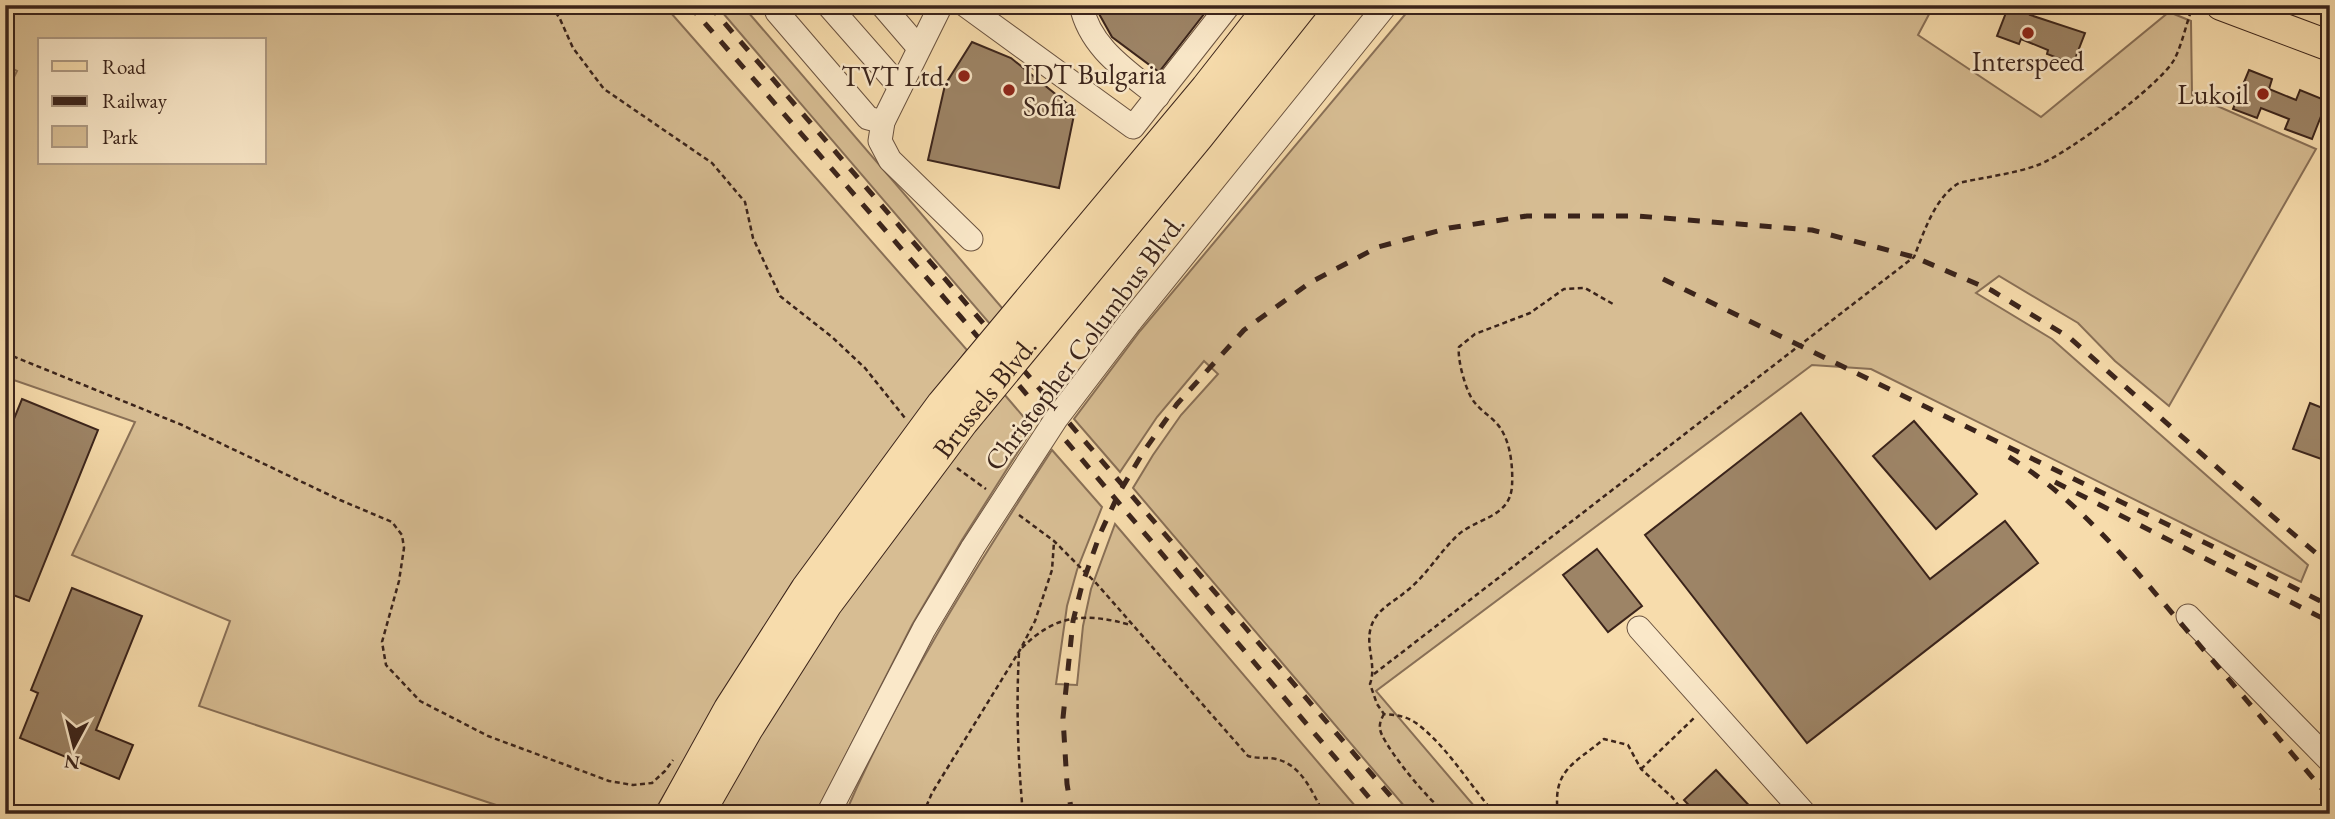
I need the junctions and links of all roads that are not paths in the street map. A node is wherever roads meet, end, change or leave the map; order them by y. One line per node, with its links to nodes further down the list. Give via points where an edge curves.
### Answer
1 (775, 5): 16 (street, via 868,118)
2 (828, 5): 14 (street)
3 (881, 5): 13 (street)
4 (941, 5): 13 (street)
5 (965, 5): 15 (street, via 1133,127)
6 (1081, 5): 15 (street, via 1104,53)
7 (1229, 5): 15 (street)
8 (1271, 5): 21 (main road, Brussels Blvd., bridge, via 942,404 806,589 729,709)
9 (1303, 5): 22 (main road, Brussels Blvd., bridge, via 963,422 827,604)
10 (2221, 5): 12 (main road)
11 (1381, 9): 23 (street, Christopher Columbus Blvd., bridge, via 1056,419 924,629)
12 (2330, 46)
13 (919, 48): 14 (street)
14 (900, 87): 16 (street)
15 (1158, 96)
16 (883, 122): 17 (street, via 880,141 890,160)
17 (971, 239)
18 (2188, 616): 20 (street)
19 (1639, 628): 24 (street)
20 (2330, 761)
21 (671, 814)
22 (699, 814)
23 (828, 814)
24 (1805, 814)

